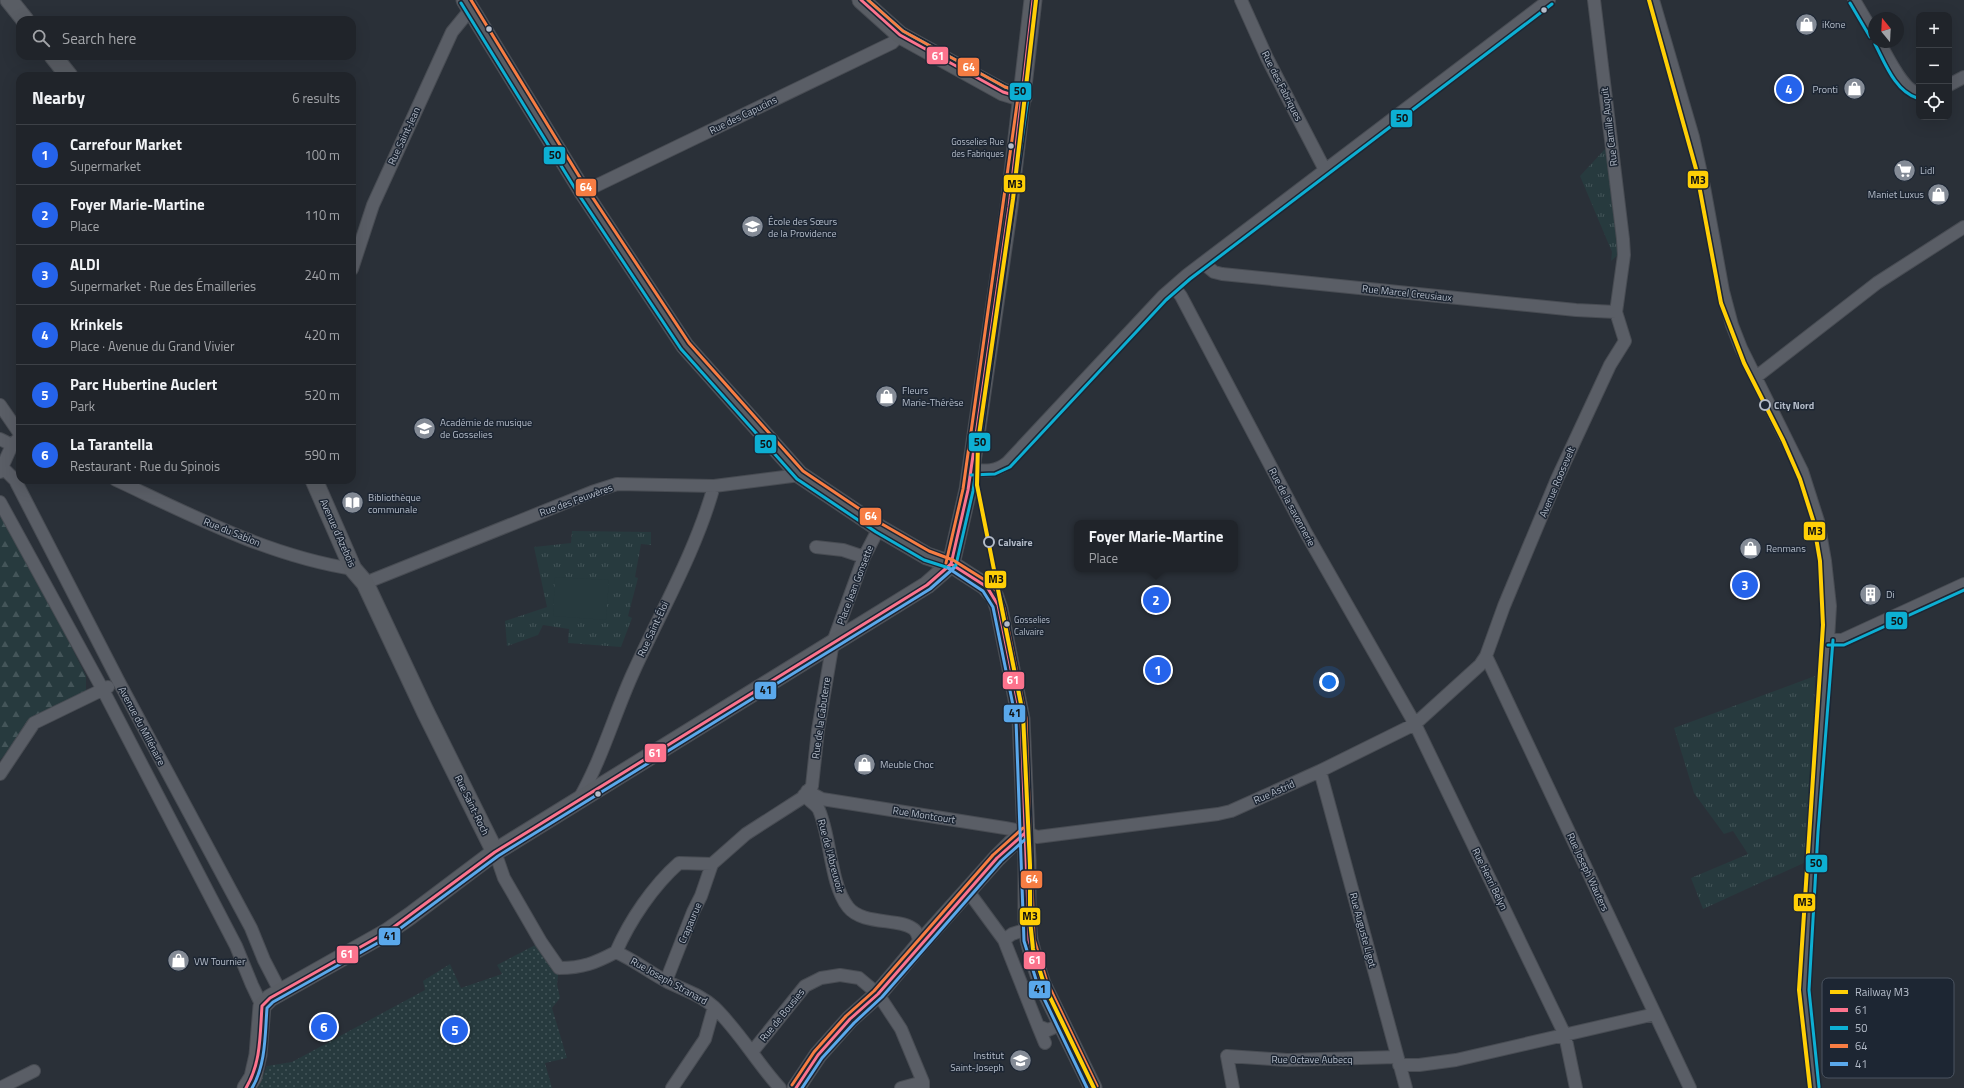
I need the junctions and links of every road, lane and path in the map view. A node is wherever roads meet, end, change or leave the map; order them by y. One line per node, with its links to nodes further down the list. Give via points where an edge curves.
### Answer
1 (9, 0): 10 (main road)
2 (862, 0): 12 (main road)
3 (1033, 0): 19 (main road)
4 (1242, 0): 20 (street, Rue des Fabriques, via 1267,58)
5 (1549, 0): 20 (street)
6 (1594, 0): 26 (street, Rue Camille Auquit, via 1624,255)
7 (1653, 0): 27 (street, via 1693,137 1723,291 1732,324)
8 (1854, 0): 11 (street)
9 (467, 5): 21 (main road); 23 (street, Rue Saint-Jean, via 452,32 373,205)
10 (22, 16)
11 (1868, 24)
12 (900, 35): 19 (main road, via 1003,92); 21 (street, Rue des Capucins, via 892,42)
13 (1883, 48): 18 (street, via 1904,84)
14 (56, 60): 15 (main road)
15 (66, 72)
16 (1964, 77): 17 (street)
17 (1951, 84)
18 (1916, 93)
19 (1023, 98): 34 (main road)
20 (1325, 170): 24 (street)
21 (583, 192): 35 (main road, via 685,346)
22 (1964, 227): 27 (street, via 1877,284)
23 (356, 257)
24 (1202, 263): 25 (street); 26 (street, Rue Marcel Creusiaux, via 1214,272 1222,274)
25 (1174, 287): 34 (street, via 1007,464 988,471); 54 (street, Rue de la savonnerie, via 1306,533)
26 (1616, 312): 51 (street, Avenue Roosevelt, via 1625,341 1610,365 1557,479)
27 (1756, 377): 49 (street, via 1794,450 1815,507 1822,539 1830,606)
28 (0, 405): 29 (street)
29 (16, 437)
30 (0, 439): 31 (street)
31 (16, 439)
32 (16, 441): 33 (street)
33 (1, 468): 36 (street, Avenue du Millénaire)
34 (971, 470): 45 (main road)
35 (800, 475): 40 (street, Rue des Feuwères); 42 (main road)
36 (16, 482)
37 (17, 484): 52 (street, Avenue du Millénaire)
38 (125, 484): 46 (street, Rue du Sablon, via 230,533 322,564)
39 (316, 484): 46 (main road, Avenue d'Azebois)
40 (714, 486): 47 (street, Rue des Feuwères, via 617,484); 57 (street, Rue Saint-Éloi, via 705,519 626,688)
41 (0, 502): 53 (street, Avenue du Millénaire)
42 (879, 528): 44 (street, Place Jean Gonsette); 45 (main road, via 926,556)
43 (816, 547): 44 (street, via 843,550)
44 (864, 557): 50 (street, Place Jean Gonsette)
45 (951, 564): 50 (main road, via 927,585); 60 (main road, via 985,586 993,594 999,609 1020,708)
46 (353, 569): 47 (main road, Avenue d'Azebois)
47 (365, 583): 61 (main road, Rue Saint-Roch)
48 (1964, 584): 49 (street, via 1842,640)
49 (1828, 640): 95 (street, via 1804,990)
50 (833, 642): 57 (main road); 58 (street, Rue de la Cabuterre, via 818,730 812,786)
51 (1486, 656): 54 (street, Rue Astrid, via 1480,665); 75 (street, Rue Joseph Wauters)
52 (119, 682): 53 (street); 64 (street, Avenue du Millénaire)
53 (103, 690): 56 (street, via 34,723); 65 (street, Avenue du Millénaire)
54 (1415, 724): 55 (street, Rue Astrid); 78 (street, Rue Henri Belyn)
55 (1320, 771): 60 (street, Rue Astrid, via 1218,814 1040,837); 81 (street, Rue Auguste Ligot)
56 (0, 774)
57 (599, 778): 61 (main road, via 579,800)
58 (806, 793): 59 (street, Rue de l'Abreuvoir); 62 (street, via 746,834)
59 (821, 804): 60 (street, Rue Montcourt); 68 (street, Rue de l'Abreuvoir, via 844,902 850,910 871,919 912,928 918,934)
60 (1026, 832): 63 (main road, via 1011,844); 66 (main road)
61 (495, 852): 69 (street, Rue Saint-Roch, via 504,878 559,968 589,966); 71 (main road, via 387,932)
62 (712, 864): 69 (street, via 677,864 626,930); 70 (street, Crapaurue, via 702,896 693,912)
63 (968, 891): 67 (street); 68 (main road)
64 (231, 892): 65 (street); 71 (street, Avenue du Millénaire)
65 (214, 903): 73 (street, Avenue du Millénaire)
66 (1028, 929): 67 (street, via 1012,934); 76 (main road, via 1036,968)
67 (1004, 940): 77 (street)
68 (920, 944): 72 (main road)
69 (616, 952): 70 (street, Rue Joseph Stranard)
70 (666, 981): 74 (street, Rue Joseph Stranard, via 695,993)
71 (280, 991): 73 (main road)
72 (878, 994): 80 (street, Rue de Bousies, via 859,978 840,975 820,978 805,986); 83 (street, Rue de Bousies, via 901,1029); 88 (main road, via 850,1019 822,1051)
73 (262, 1006): 85 (main road, via 258,1055 253,1077)
74 (714, 1006): 80 (street, Rue Joseph Stranard); 86 (street, via 705,1039)
75 (1655, 1014): 78 (street); 94 (street, Rue Joseph Wauters)
76 (1062, 1024): 77 (street, via 1048,1030); 90 (main road)
77 (1038, 1026): 79 (street)
78 (1565, 1035): 81 (street, via 1456,1060 1419,1065); 93 (street, Rue Henri Belyn)
79 (1045, 1043)
80 (752, 1052): 87 (street, Rue Joseph Stranard)
81 (1398, 1061): 91 (street, Rue Octave Aubecq, via 1287,1060 1227,1056); 92 (street, Rue Auguste Ligot)
82 (34, 1071): 84 (street)
83 (923, 1085): 89 (street)
84 (0, 1088)
85 (246, 1088)
86 (672, 1088)
87 (780, 1088)
88 (796, 1088)
89 (900, 1088)
90 (1093, 1088)
91 (1233, 1088)
92 (1406, 1088)
93 (1576, 1088)
94 (1690, 1088)
95 (1814, 1088)

